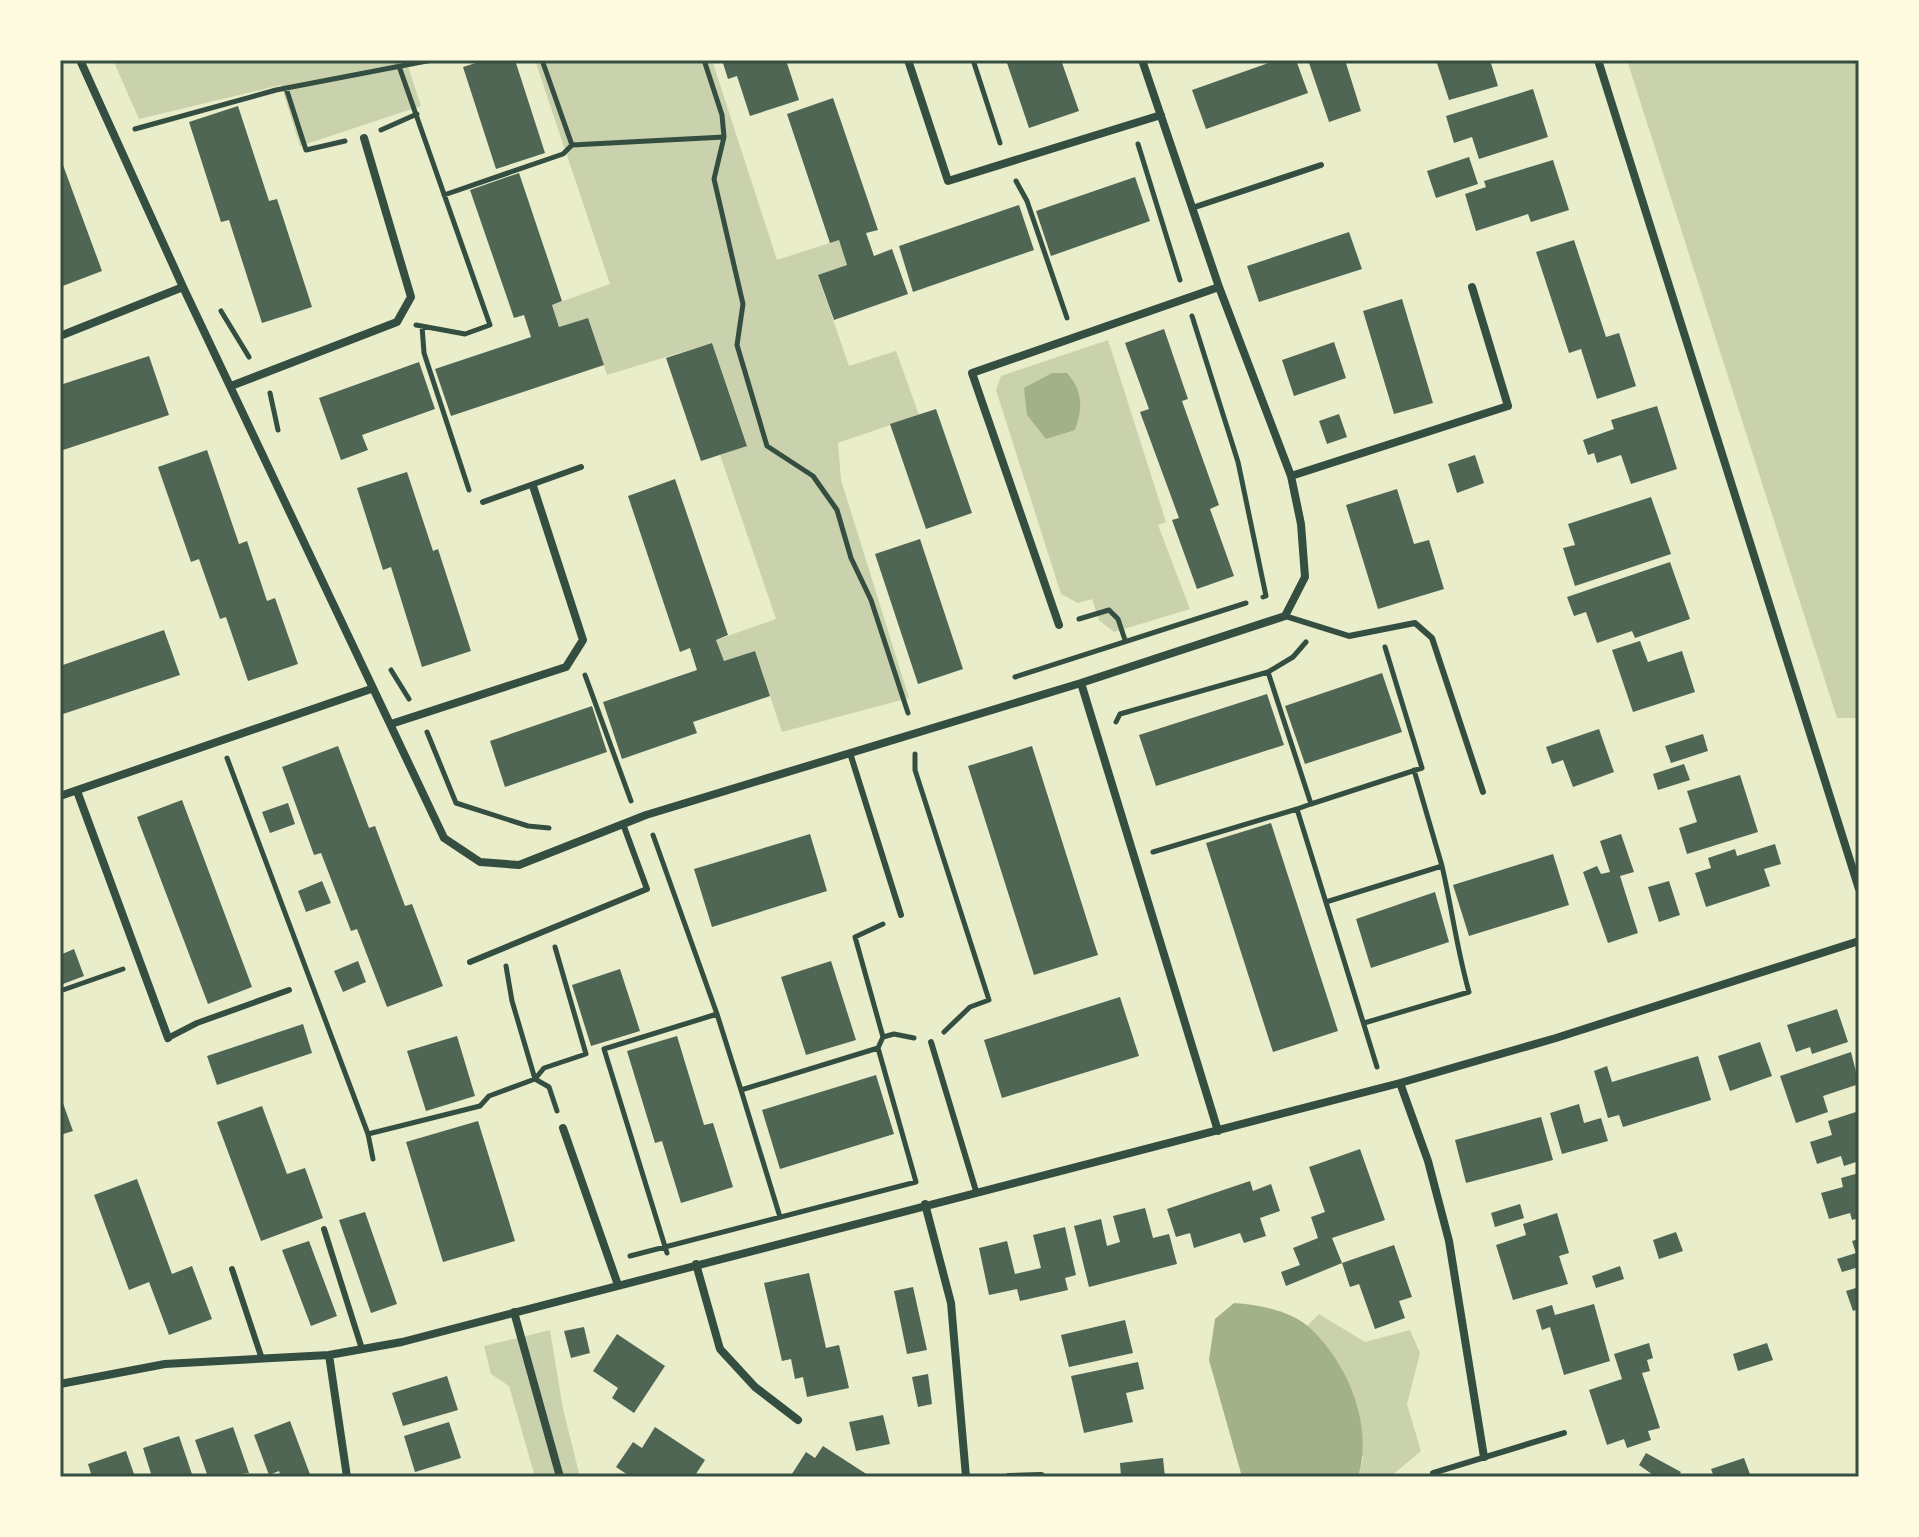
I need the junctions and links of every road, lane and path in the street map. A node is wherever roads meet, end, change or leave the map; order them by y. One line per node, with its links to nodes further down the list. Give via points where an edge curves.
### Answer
1 (80, 60): 15 (street)
2 (432, 60): 9 (path)
3 (542, 60): 19 (path)
4 (704, 60): 16 (path)
5 (908, 60): 20 (street, via 948,181)
6 (973, 60): 20 (path)
7 (1142, 60): 13 (street)
8 (1598, 60): 68 (street)
9 (400, 69): 10 (path); 11 (path)
10 (286, 88): 14 (path); 17 (path, via 306,150)
11 (417, 114): 17 (path); 22 (path)
12 (129, 115): 14 (path)
13 (1161, 115): 20 (street); 23 (street)
14 (135, 128): 15 (path); 18 (path)
15 (116, 136): 24 (street)
16 (724, 137): 19 (path); 52 (path, via 714,179 743,304 737,345 767,446 813,476 837,510)
17 (364, 138): 28 (street, via 411,297)
18 (142, 142)
19 (572, 145): 22 (path, via 563,154)
20 (1007, 164): 31 (path, via 1027,201)
21 (1321, 165): 23 (lane)
22 (444, 195): 29 (path, via 490,325 465,334)
23 (1192, 208): 25 (street)
24 (183, 287): 30 (street); 33 (street)
25 (1219, 287): 31 (street); 36 (street)
26 (1472, 287): 36 (street, via 1508,406)
27 (216, 302): 32 (path)
28 (397, 322): 29 (path); 32 (street)
29 (422, 326): 38 (path, via 424,353 470,493)
30 (60, 336)
31 (1074, 338): 40 (street, via 972,373)
32 (260, 375): 33 (street); 34 (path, via 275,401)
33 (231, 386): 48 (street)
34 (282, 439)
35 (581, 467): 37 (lane)
36 (1291, 476): 39 (street, via 1305,577)
37 (533, 486): 38 (lane); 43 (street, via 583,640)
38 (483, 502)
39 (1285, 616): 41 (lane); 44 (street)
40 (1059, 625): 44 (path, via 1109,610 1118,619)
41 (1318, 626): 42 (lane, via 1349,636); 46 (path, via 1293,657)
42 (1381, 631): 55 (path, via 1422,768); 57 (lane, via 1415,623 1432,638)
43 (574, 653): 49 (street, via 566,667); 58 (path)
44 (1132, 666): 47 (street)
45 (390, 668): 49 (path)
46 (1268, 672): 51 (path, via 1120,714); 61 (path)
47 (1081, 683): 52 (street); 89 (street)
48 (371, 689): 50 (street); 53 (street)
49 (418, 716): 50 (street); 64 (path, via 456,803 546,829)
50 (391, 724): 65 (street, via 444,838 480,862 519,865)
51 (1112, 729)
52 (915, 733): 54 (street); 82 (path, via 915,770 989,1000 970,1007)
53 (221, 742): 56 (street); 90 (path)
54 (850, 753): 63 (street); 70 (lane)
55 (1414, 770): 61 (path); 67 (path)
56 (77, 791): 59 (street); 75 (street)
57 (1483, 792)
58 (629, 795): 60 (path); 63 (path)
59 (60, 796)
60 (615, 800)
61 (1311, 804): 62 (path)
62 (1297, 809): 66 (path, via 1149,853); 69 (path)
63 (642, 817): 65 (street); 78 (path)
64 (560, 823)
65 (623, 824): 71 (lane, via 647,889)
66 (1145, 840)
67 (1442, 866): 69 (path); 79 (path, via 1469,992)
68 (1859, 889)
69 (1326, 902): 79 (path)
70 (901, 915): 80 (path, via 855,937)
71 (550, 931): 73 (lane); 84 (path, via 586,1054 544,1068)
72 (1859, 941): 85 (street)
73 (503, 949): 74 (lane); 84 (path)
74 (470, 962)
75 (140, 963): 77 (path); 81 (street)
76 (289, 990): 81 (lane)
77 (60, 991)
78 (717, 1014): 87 (path); 96 (path, via 604,1049)
79 (1364, 1023): 86 (path)
80 (883, 1037): 82 (path, via 894,1034); 83 (path)
81 (168, 1038)
82 (931, 1042): 92 (lane)
83 (878, 1048): 87 (path); 94 (path, via 916,1182)
84 (535, 1079): 88 (path, via 549,1087); 90 (path, via 489,1096 480,1106)
85 (1400, 1083): 86 (street); 109 (street, via 1449,1241)
86 (1384, 1087): 89 (street)
87 (741, 1090): 94 (path)
88 (563, 1128): 97 (street)
89 (1218, 1131): 92 (street)
90 (368, 1134): 91 (path)
91 (373, 1159)
92 (976, 1191): 93 (street)
93 (925, 1204): 98 (street); 114 (street, via 951,1303)
94 (780, 1217): 96 (path)
95 (324, 1229): 103 (lane)
96 (666, 1247): 97 (path); 100 (path)
97 (610, 1261): 101 (street)
98 (696, 1264): 100 (street); 107 (street, via 720,1349 755,1387)
99 (232, 1269): 105 (lane)
100 (673, 1271): 101 (street)
101 (618, 1285): 102 (street)
102 (514, 1312): 103 (street); 113 (street)
103 (362, 1349): 104 (street)
104 (329, 1355): 105 (street); 112 (street)
105 (262, 1359): 106 (street, via 165,1364)
106 (60, 1384)
107 (798, 1420)
108 (1564, 1433): 109 (lane)
109 (1484, 1457): 110 (lane)
110 (1433, 1473)
111 (1041, 1476): 115 (street)
112 (347, 1477)
113 (560, 1477)
114 (966, 1477)
115 (1009, 1477)

